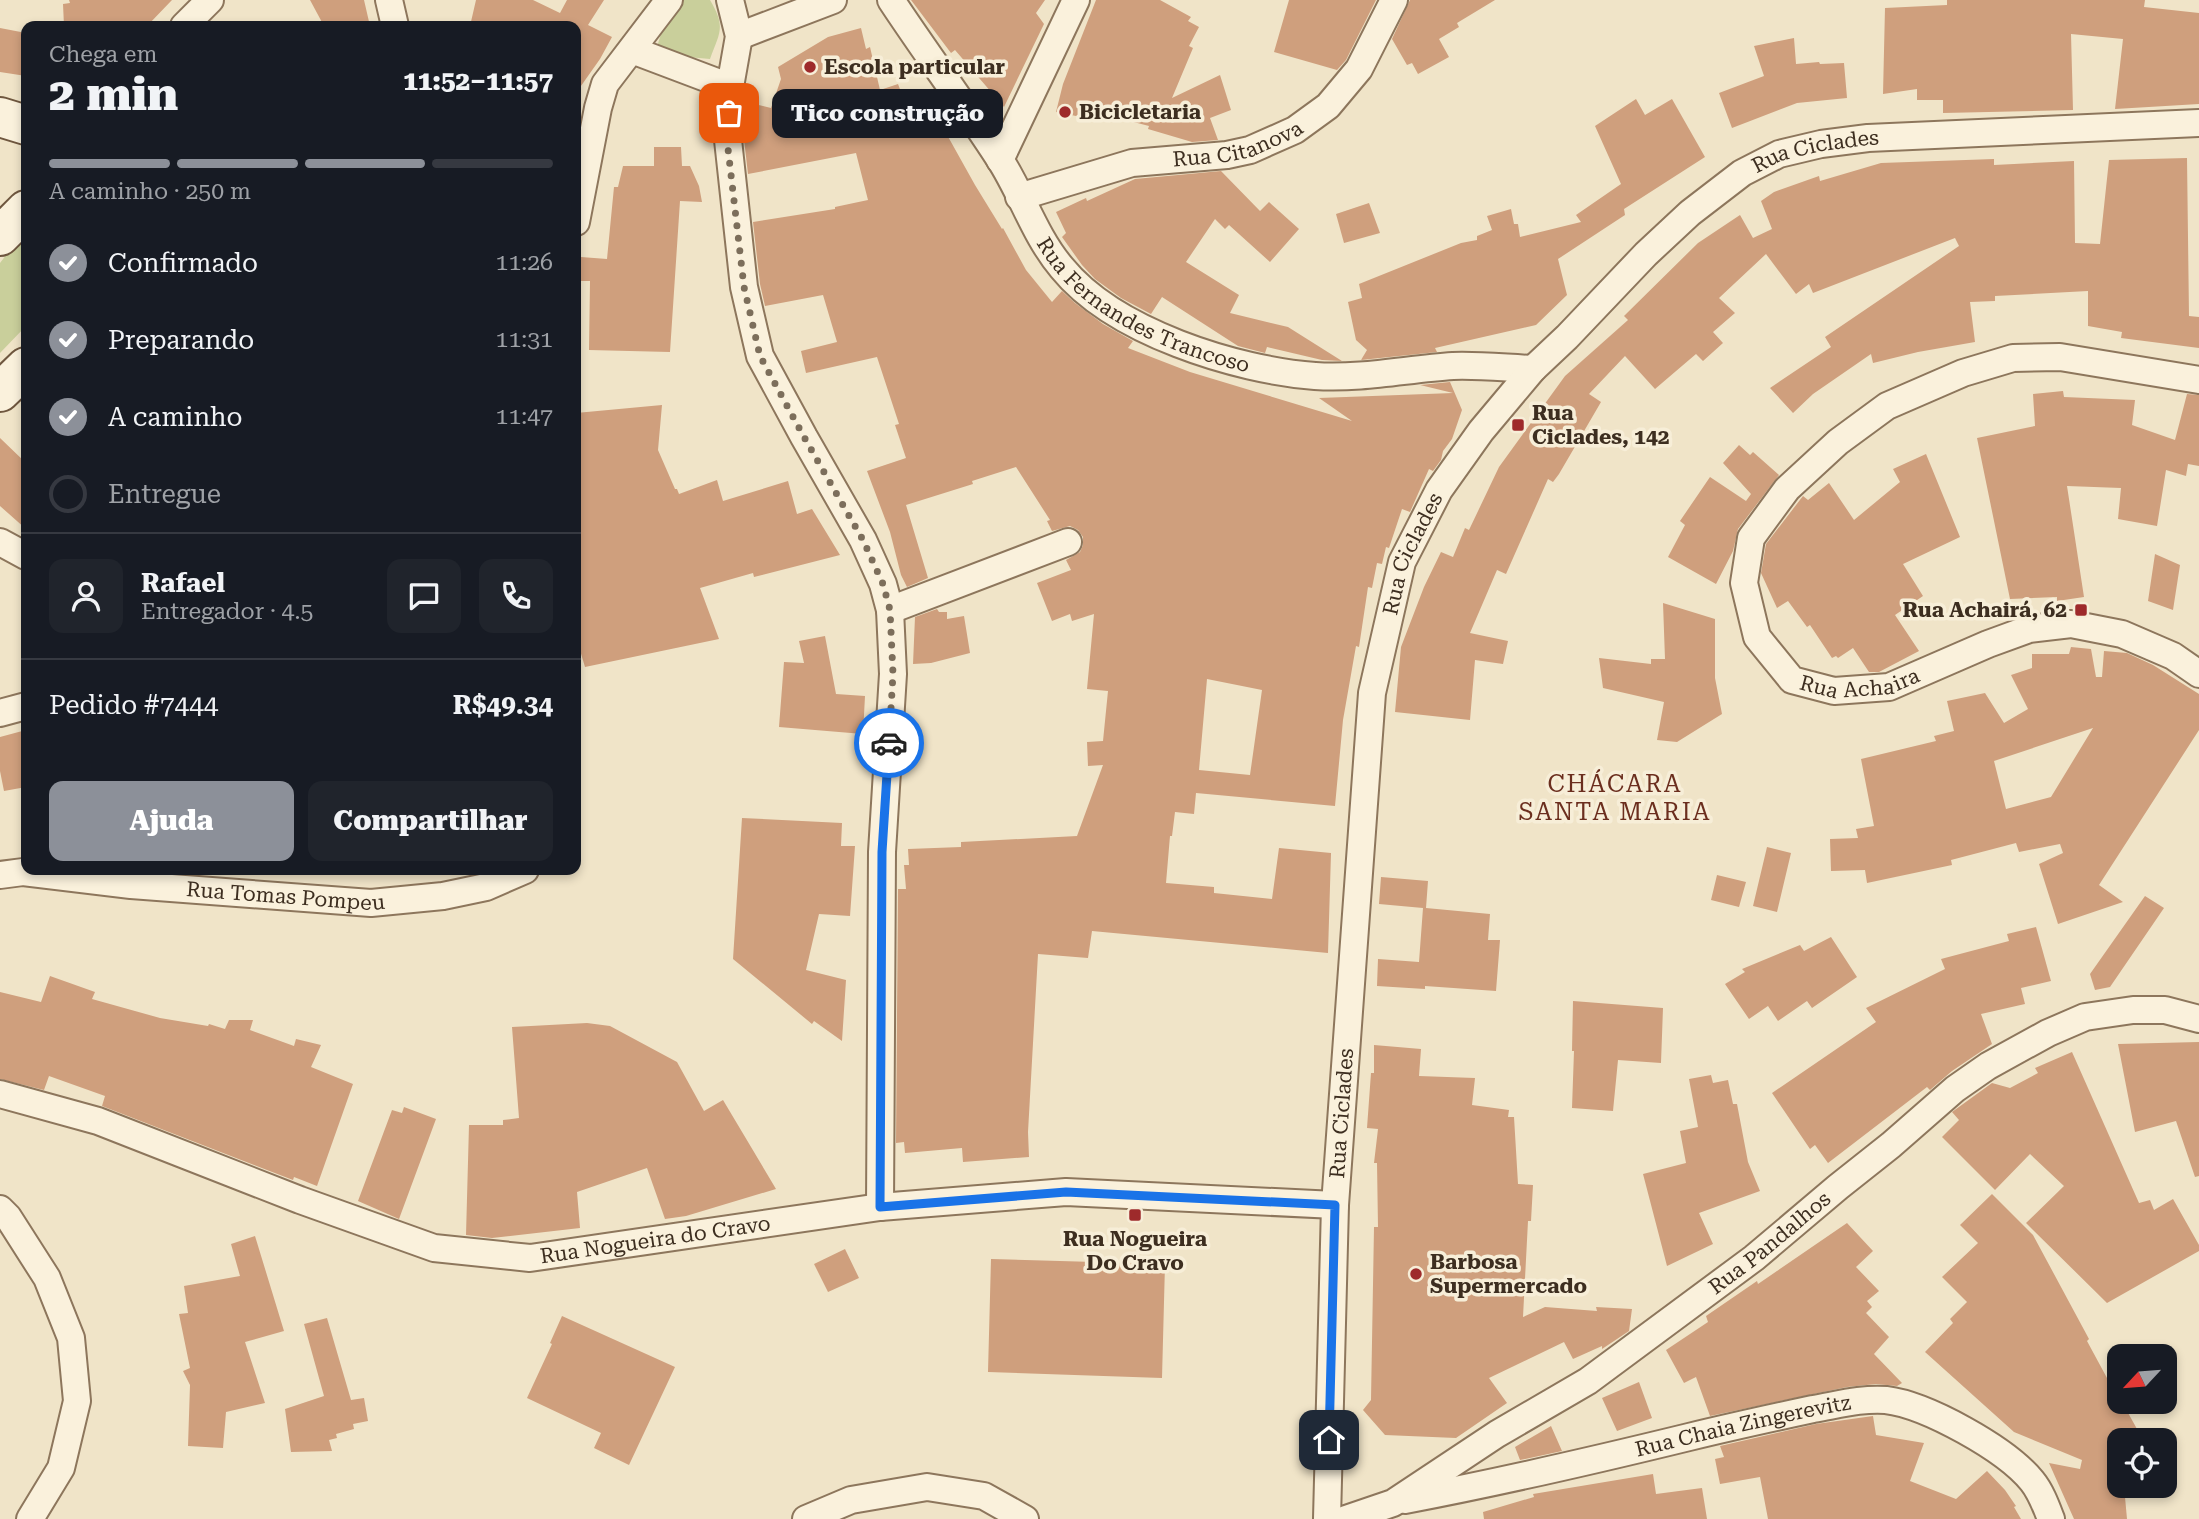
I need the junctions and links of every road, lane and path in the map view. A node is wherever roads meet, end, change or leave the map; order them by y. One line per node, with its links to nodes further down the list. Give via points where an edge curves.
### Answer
1 (210, 0): 9 (street)
2 (389, 0): 10 (street)
3 (669, 0): 12 (street)
4 (730, 0): 11 (street)
5 (833, 0): 11 (street)
6 (891, 0): 17 (street, Rua Fernandes Trancoso)
7 (1076, 0): 17 (street)
8 (1394, 0): 19 (street, Rua Citanova, via 1359,69 1328,106 1295,130 1250,150 1132,163)
9 (189, 21)
10 (395, 21)
11 (738, 36): 13 (street)
12 (632, 50): 13 (street); 18 (street, via 605,84)
13 (730, 87): 29 (street, via 727,140 744,287 760,356 863,540)
14 (0, 117): 15 (street)
15 (21, 123)
16 (2199, 123): 22 (street, Rua Ciclades, via 1868,138 1779,154 1742,173 1690,213)
17 (1000, 159): 19 (street, Rua Fernandes Trancoso)
18 (581, 196)
19 (1019, 197): 22 (street, Rua Fernandes Trancoso, via 1044,245 1088,294 1135,324 1198,352 1316,376 1455,366)
20 (21, 215): 21 (street)
21 (0, 236)
22 (1533, 369): 37 (street, Rua Ciclades, via 1439,490 1402,562 1372,693)
23 (21, 372): 25 (street)
24 (2199, 380): 30 (street, Rua Achaira, via 2060,357 2013,358 1887,406 1787,489 1751,538 1744,583 1757,637 1793,680 1834,691 1889,687 2029,629 2071,624 2122,634 2173,656)
25 (0, 392)
26 (0, 542): 28 (street)
27 (1068, 542): 29 (street)
28 (21, 553)
29 (890, 610): 38 (street, via 893,674 882,852)
30 (2199, 674)
31 (21, 707): 32 (street)
32 (0, 713)
33 (46, 875): 34 (street, Rua Tomas Pompeu, via 131,886 371,903 443,896 486,887)
34 (514, 875)
35 (2199, 1019): 40 (street, Rua Pandalhos, via 2165,1010 2085,1017 1988,1066 1677,1316 1588,1381)
36 (0, 1094): 38 (street, Rua Nogueira do Cravo, via 98,1121 435,1248 530,1258)
37 (1335, 1205): 38 (street, Rua Nogueira do Cravo, via 1066,1192); 45 (street, Rua Ciclades)
38 (880, 1207)
39 (0, 1209): 42 (street, via 47,1278 71,1338 77,1401 61,1468)
40 (1393, 1503): 46 (street, Rua Pandalhos); 47 (street, Rua Chaia Zingerevitz, via 1765,1419 1885,1400 1938,1417 1996,1450 2032,1481)
41 (984, 1508): 43 (street, via 927,1486 851,1500); 44 (street)
42 (30, 1519)
43 (806, 1519)
44 (1025, 1519)
45 (1327, 1519)
46 (1346, 1519)
47 (2051, 1519)

